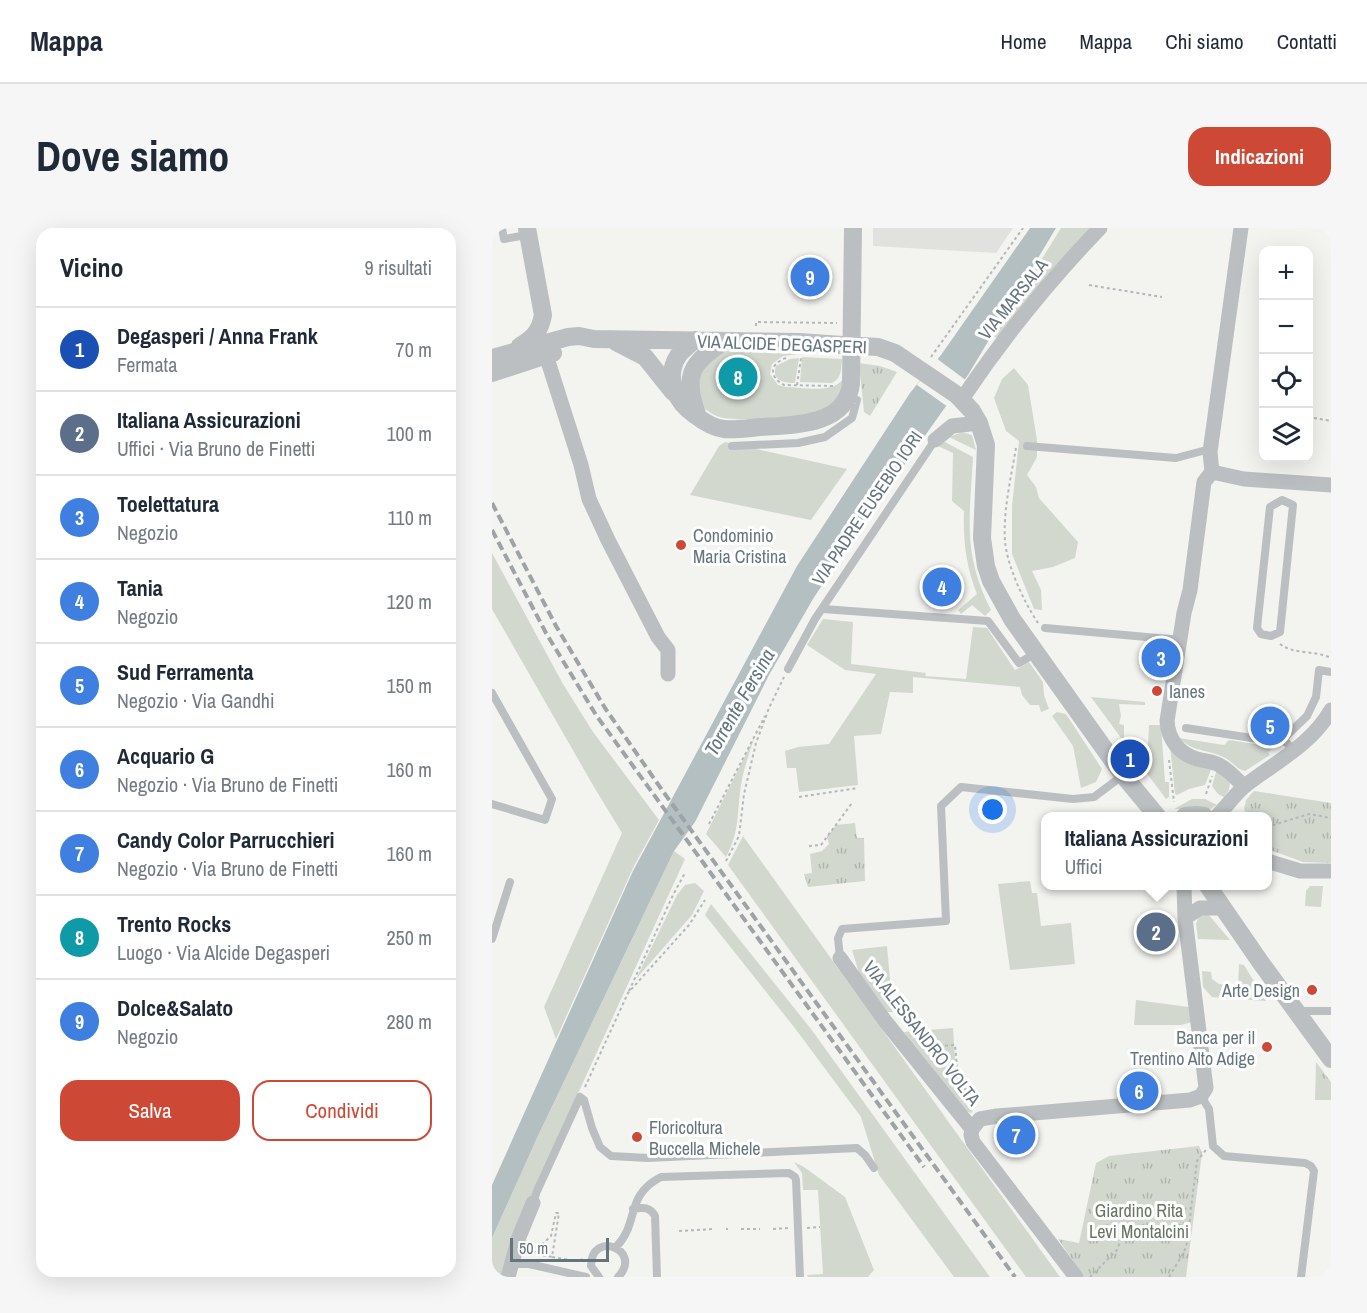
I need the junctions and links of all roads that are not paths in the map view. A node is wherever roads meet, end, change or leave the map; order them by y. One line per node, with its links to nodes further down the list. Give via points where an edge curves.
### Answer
1 (502, 228): 5 (lane, via 504,239)
2 (853, 228): 12 (street, via 851,384)
3 (1101, 228): 14 (street, VIA MARSALA, via 1037,298)
4 (1241, 228): 20 (street)
5 (527, 231): 10 (street, via 543,315 541,326 531,340)
6 (603, 339): 7 (street, VIA ALCIDE DEGASPERI); 9 (street, VIA ALCIDE DEGASPERI); 10 (street, VIA ALCIDE DEGASPERI, via 568,337); 13 (street, via 645,357)
7 (695, 340): 8 (street, VIA ALCIDE DEGASPERI); 13 (street, via 674,365)
8 (725, 341): 14 (street, VIA ALCIDE DEGASPERI, bridge, via 878,347 928,366); 15 (street, via 705,354 690,379)
9 (546, 355): 11 (street, VIA ALCIDE DEGASPERI); 31 (street, via 590,498 623,569 668,650)
10 (499, 356)
11 (492, 373)
12 (840, 392): 15 (street, via 840,407 815,421 798,425 724,429 708,425); 18 (lane, via 857,400 852,418 825,437 798,443)
13 (675, 394): 15 (street)
14 (959, 397): 16 (street, VIA ALCIDE DEGASPERI)
15 (698, 417)
16 (979, 423): 17 (street, VIA PADRE EUSEBIO IORI, via 951,426); 28 (street, VIA ALCIDE DEGASPERI, via 986,445 981,522 986,566 1001,601)
17 (935, 440): 25 (lane, VIA PADRE EUSEBIO IORI)
18 (732, 446)
19 (1027, 446): 20 (lane, via 1176,458)
20 (1210, 448): 21 (street)
21 (1212, 472): 22 (street); 27 (street, via 1204,482)
22 (1283, 482): 23 (street); 24 (lane)
23 (1331, 485)
24 (1281, 500): 24 (lane, via 1270,507 1257,628 1261,634 1271,636 1280,632 1293,505)
25 (823, 609): 28 (lane, VIA PADRE EUSEBIO IORI, via 988,621 1019,663); 29 (lane, VIA PADRE EUSEBIO IORI)
26 (1042, 626): 27 (lane)
27 (1181, 640): 37 (street, via 1167,721 1170,739 1183,753 1217,763)
28 (1036, 653): 36 (street, VIA ALCIDE DEGASPERI)
29 (789, 669)
30 (1331, 672): 35 (lane, via 1319,670 1316,697)
31 (668, 674)
32 (492, 693): 38 (lane, via 552,799 545,820)
33 (1329, 719): 35 (street)
34 (1186, 728): 35 (lane)
35 (1288, 745): 37 (street)
36 (1123, 775): 39 (street, VIA ALCIDE DEGASPERI); 49 (lane, via 1094,797 1073,799 961,787 941,806 946,921 842,929 838,938)
37 (1244, 786): 40 (street)
38 (492, 804)
39 (1154, 812)
40 (1221, 812)
41 (1272, 863): 42 (street, via 1300,871)
42 (1331, 871)
43 (510, 882): 48 (lane)
44 (1184, 890): 47 (street)
45 (1211, 890): 46 (street)
46 (1224, 908): 47 (street, via 1200,908); 51 (street)
47 (1185, 918): 53 (street, via 1206,1088)
48 (493, 933)
49 (840, 958): 54 (street, VIA ALESSANDRO VOLTA, via 886,1023)
50 (1331, 1011): 51 (lane)
51 (1297, 1012): 52 (street)
52 (1331, 1059)
53 (1201, 1096): 54 (street, via 997,1116 981,1119); 66 (lane, via 1209,1109 1213,1146 1224,1156 1305,1163 1314,1171)
54 (972, 1129): 65 (street, VIA ALESSANDRO VOLTA, via 973,1142)
55 (874, 1168): 56 (lane, via 857,1148 648,1158 611,1156 600,1147 580,1097)
56 (533, 1203): 59 (street)
57 (633, 1209): 58 (lane, via 627,1232); 63 (lane, via 646,1208 655,1216); 64 (lane, via 642,1190 661,1177 789,1173 796,1180)
58 (616, 1247): 60 (lane, via 605,1246 593,1255 591,1266); 62 (lane, via 625,1262)
59 (510, 1271): 61 (lane, via 529,1264)
60 (598, 1276): 61 (lane)
61 (587, 1277)
62 (618, 1277)
63 (657, 1277)
64 (800, 1277)
65 (1076, 1277)
66 (1301, 1277)

